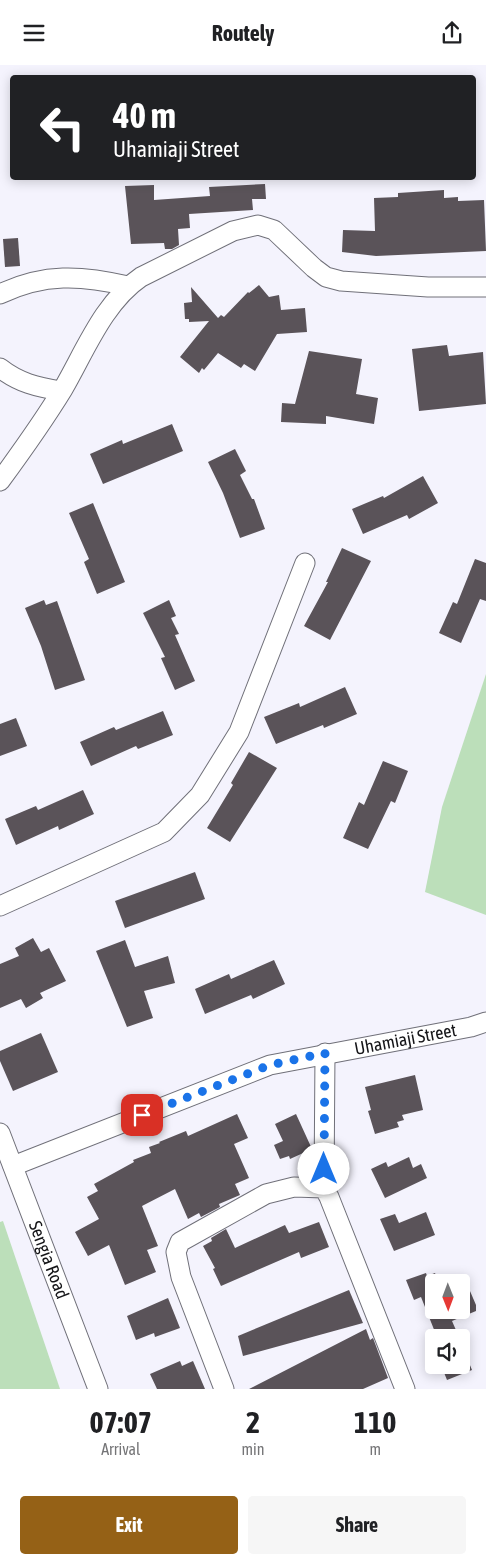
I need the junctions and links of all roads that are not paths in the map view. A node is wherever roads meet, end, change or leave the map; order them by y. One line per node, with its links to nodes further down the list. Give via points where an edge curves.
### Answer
1 (128, 286): 2 (street, via 233,231 258,225 274,230 314,268 333,279 428,287); 3 (street, via 94,278 61,277 34,281); 5 (street, via 112,304)
2 (486, 287)
3 (0, 294)
4 (0, 367): 5 (street, via 13,379)
5 (61, 391): 6 (street)
6 (0, 481)
7 (305, 563): 8 (street, via 239,732 200,795 164,832)
8 (0, 906)
9 (486, 1022): 10 (street, Uhamiaji Street)
10 (325, 1053): 12 (street, Uhamiaji Street, via 270,1065); 13 (street)
11 (0, 1133): 12 (street, Sengia Road)
12 (13, 1166): 14 (street, Sengia Road)
13 (324, 1188): 15 (street, via 294,1187 266,1194 180,1243 176,1252 181,1277); 16 (street)
14 (98, 1389)
15 (224, 1389)
16 (405, 1389)

